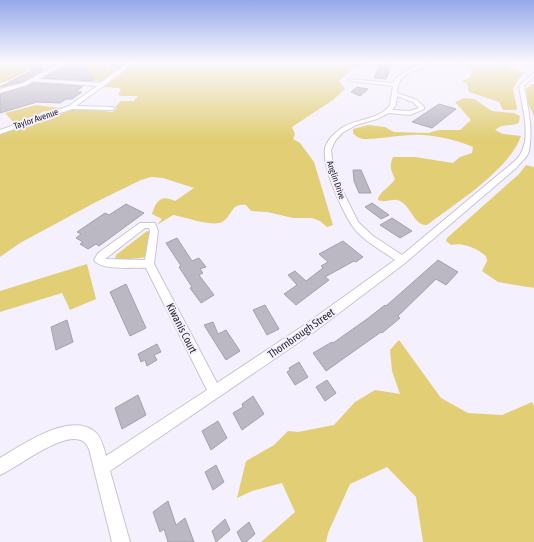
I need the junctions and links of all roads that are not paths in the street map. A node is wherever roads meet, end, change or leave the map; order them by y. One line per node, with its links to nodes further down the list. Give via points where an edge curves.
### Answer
1 (10, 88): 5 (street)
2 (97, 88): 7 (street, Taylor Avenue)
3 (395, 88): 6 (street)
4 (521, 88): 11 (street, Thornbrough Street, via 528,140 526,152)
5 (0, 91)
6 (395, 94): 9 (street, via 393,105); 9 (street, via 415,102 422,108 412,113)
7 (71, 107): 8 (street); 10 (street, Taylor Avenue)
8 (112, 109)
9 (388, 111): 11 (street, Anglin Drive, via 343,129 331,142 328,157 350,218 364,233)
10 (0, 132)
11 (402, 260): 13 (street, Thornbrough Street, via 310,328)
12 (149, 264): 12 (street, via 154,231 149,224 143,225 98,260 104,263); 13 (street, Kiwanis Court)
13 (214, 392): 15 (street, Thornbrough Street)
14 (0, 467): 15 (street, via 45,441 60,435 80,432 91,437)
15 (101, 468): 16 (street)
16 (121, 542)

